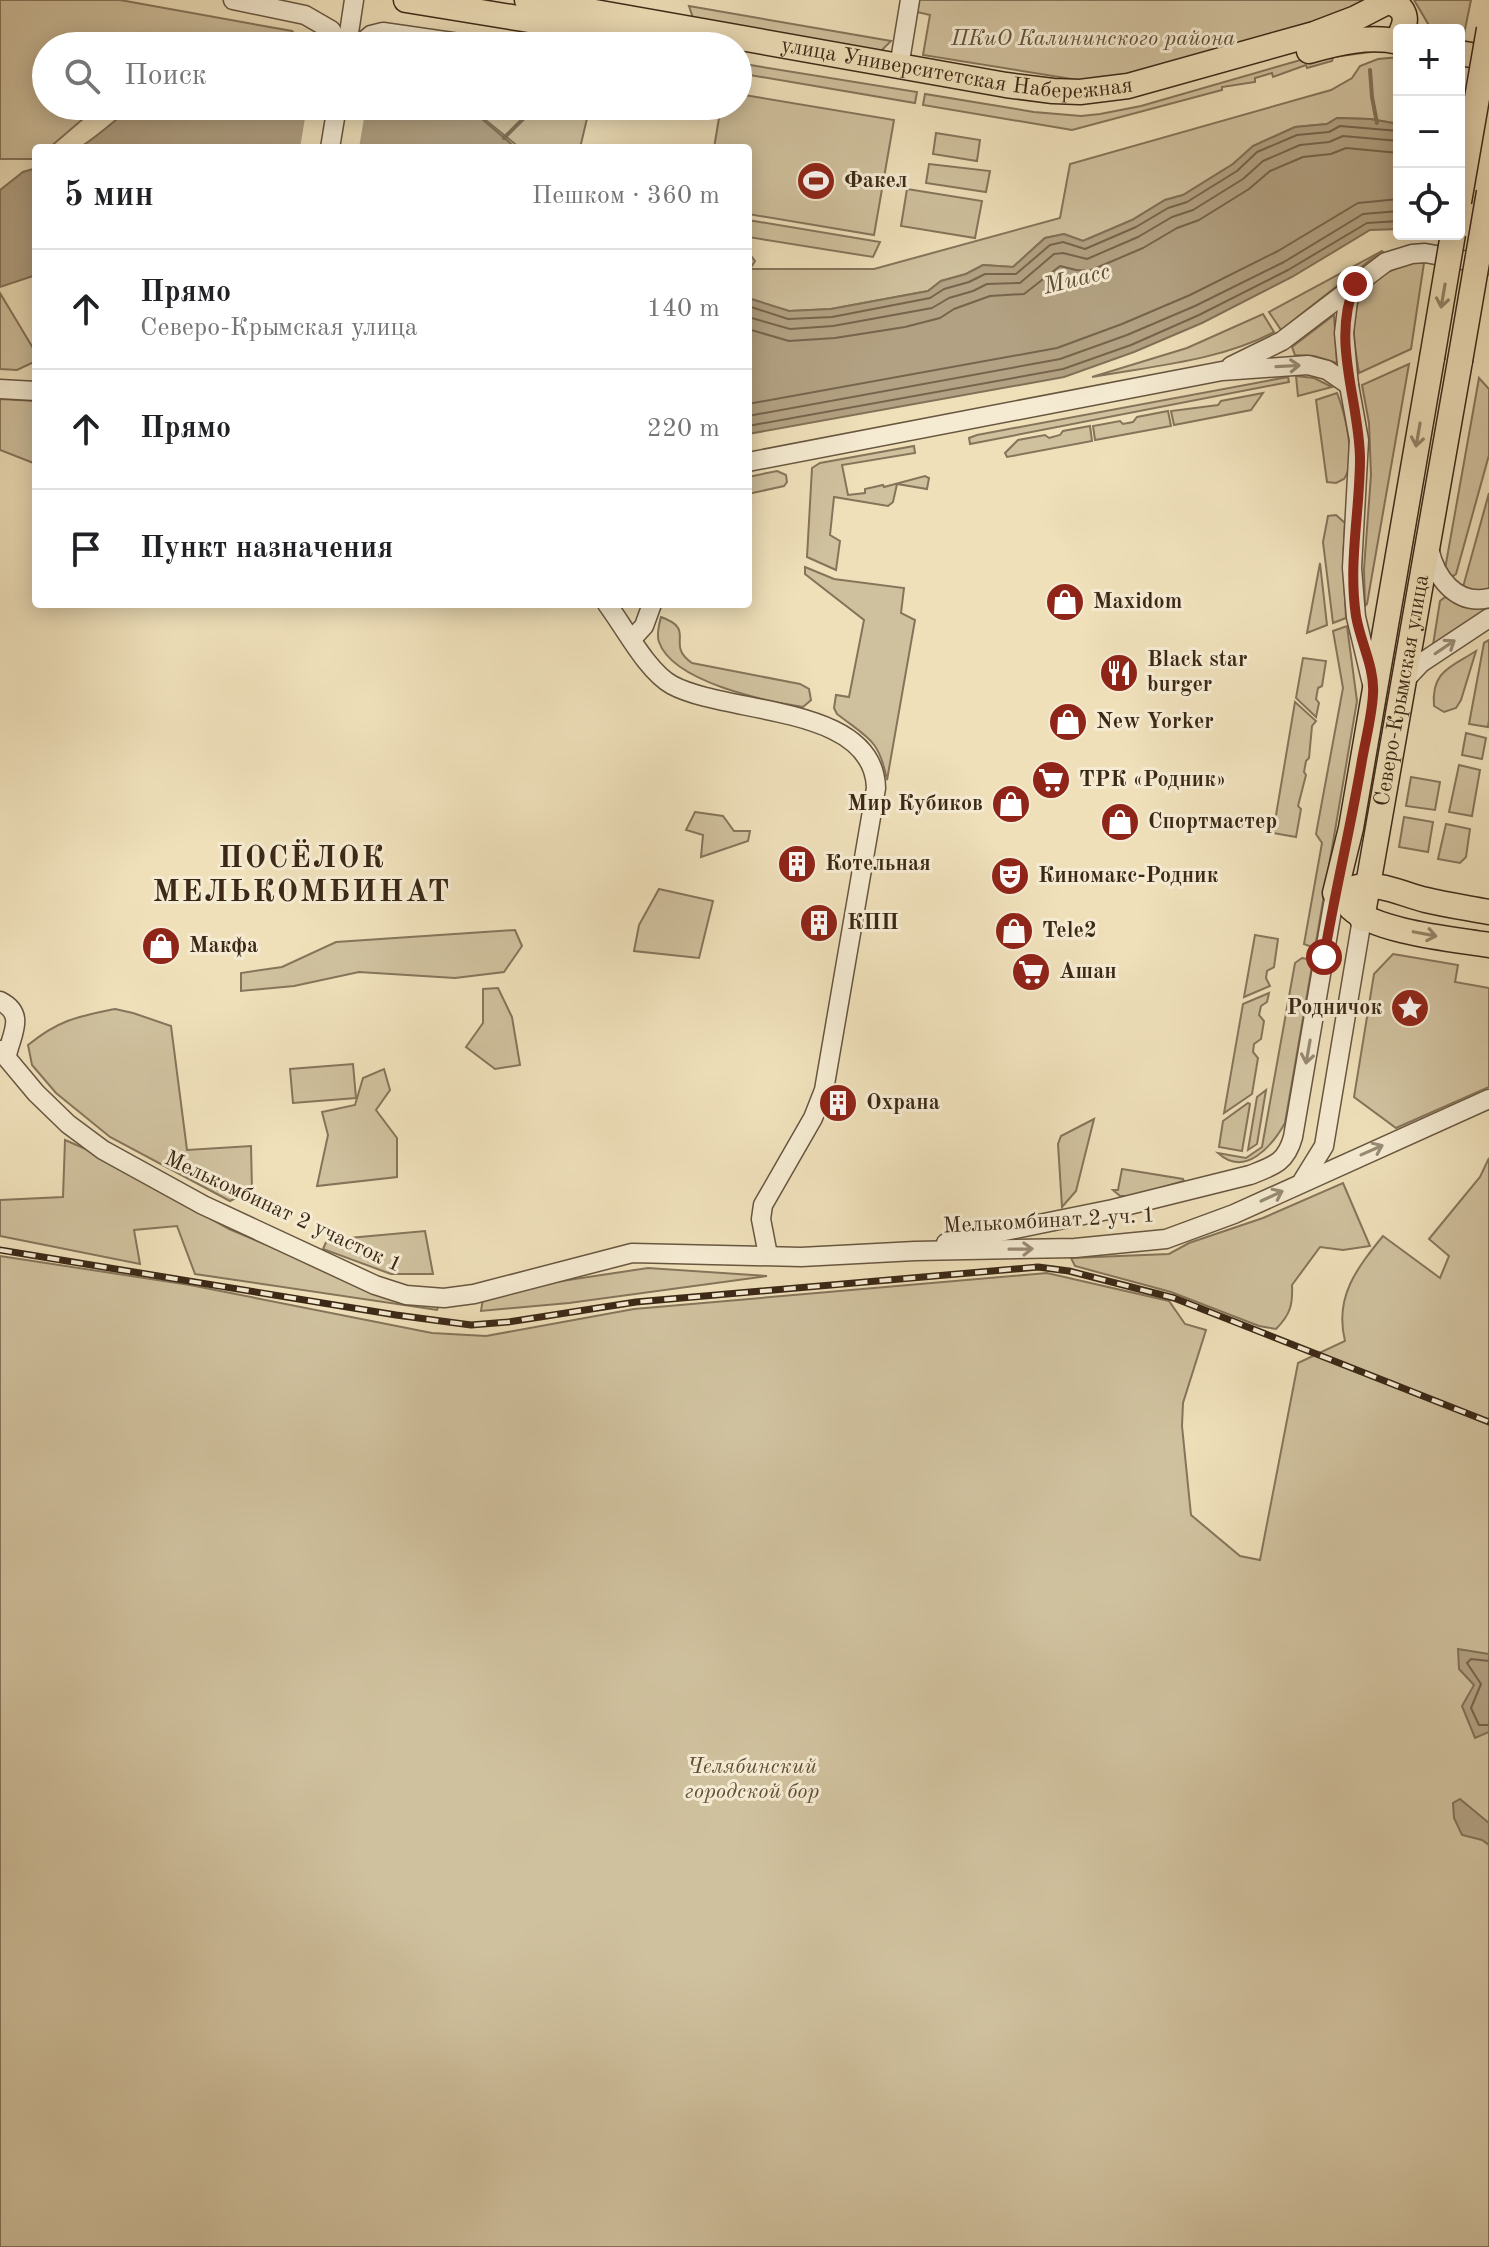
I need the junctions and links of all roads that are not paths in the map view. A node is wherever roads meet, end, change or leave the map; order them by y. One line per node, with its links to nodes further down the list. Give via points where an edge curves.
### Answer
1 (233, 0): 10 (street, via 305,15)
2 (354, 0): 11 (street)
3 (406, 0): 12 (main road)
4 (527, 0): 13 (main road, улица Университетская Набережная)
5 (910, 0): 18 (street)
6 (1377, 3): 7 (main road, via 1369,19 1373,32); 18 (main road, улица Университетская Набережная, via 1356,18 1314,34 1097,91 1026,89)
7 (1393, 29)
8 (1393, 29): 16 (main road, улица Университетская Набережная, via 1146,97 1094,106 1014,101)
9 (1489, 29): 21 (main road, bridge)
10 (332, 32)
11 (349, 32)
12 (607, 32)
13 (705, 32)
14 (752, 41): 18 (main road, улица Университетская Набережная)
15 (1465, 54): 17 (main road)
16 (752, 56)
17 (1489, 58)
18 (899, 67)
19 (335, 120): 20 (street)
20 (331, 144)
21 (1465, 168)
22 (1489, 192): 31 (main road, Северо-Крымская улица, bridge)
23 (1452, 240): 38 (main road, Северо-Крымская улица, one-way to 38, bridge)
24 (1489, 265): 25 (street, via 1412,254 1386,262)
25 (1355, 284): 26 (street, via 1282,341); 27 (street, via 1345,317)
26 (1222, 371): 27 (street, one-way to 27, via 1308,365); 30 (street)
27 (1349, 385): 38 (street, via 1359,440 1352,568 1356,617)
28 (0, 389): 29 (street)
29 (32, 391)
30 (752, 461)
31 (1428, 544): 32 (street, via 1432,562 1450,589 1466,598); 37 (main road, Северо-Крымская улица)
32 (1489, 598)
33 (610, 608): 36 (street)
34 (651, 608): 36 (street)
35 (1488, 622): 37 (street, one-way to 35, via 1421,663)
36 (632, 639): 50 (street, via 655,671 675,686 837,730 861,748 875,775 824,1090 763,1205)
37 (1404, 681): 39 (main road, Северо-Крымская улица)
38 (1374, 691): 40 (main road, Северо-Крымская улица)
39 (1368, 884): 40 (main road); 41 (main road); 42 (main road, Северо-Крымская улица)
40 (1335, 893): 42 (main road); 47 (street, Северо-Крымская улица, one-way to 47, via 1293,1137 1286,1156)
41 (1489, 912)
42 (1362, 919): 43 (main road, one-way to 43); 48 (street, Северо-Крымская улица, via 1324,1146)
43 (1489, 945)
44 (0, 1001): 45 (street, via 16,1017)
45 (3, 1053): 50 (street, Мелькомбинат 2 участок 1, via 36,1093 103,1150 203,1205 406,1295 474,1294 632,1253)
46 (1489, 1099): 48 (street, Мелькомбинат 2 уч. 1, one-way to 46)
47 (1272, 1167): 49 (street, Мелькомбинат 2 уч. 1, via 1113,1209)
48 (1301, 1183): 49 (street, Мелькомбинат 2 уч. 1, one-way to 48, via 1075,1248 1166,1239)
49 (915, 1251): 50 (street, Мелькомбинат 2 участок 1)
50 (768, 1255)

